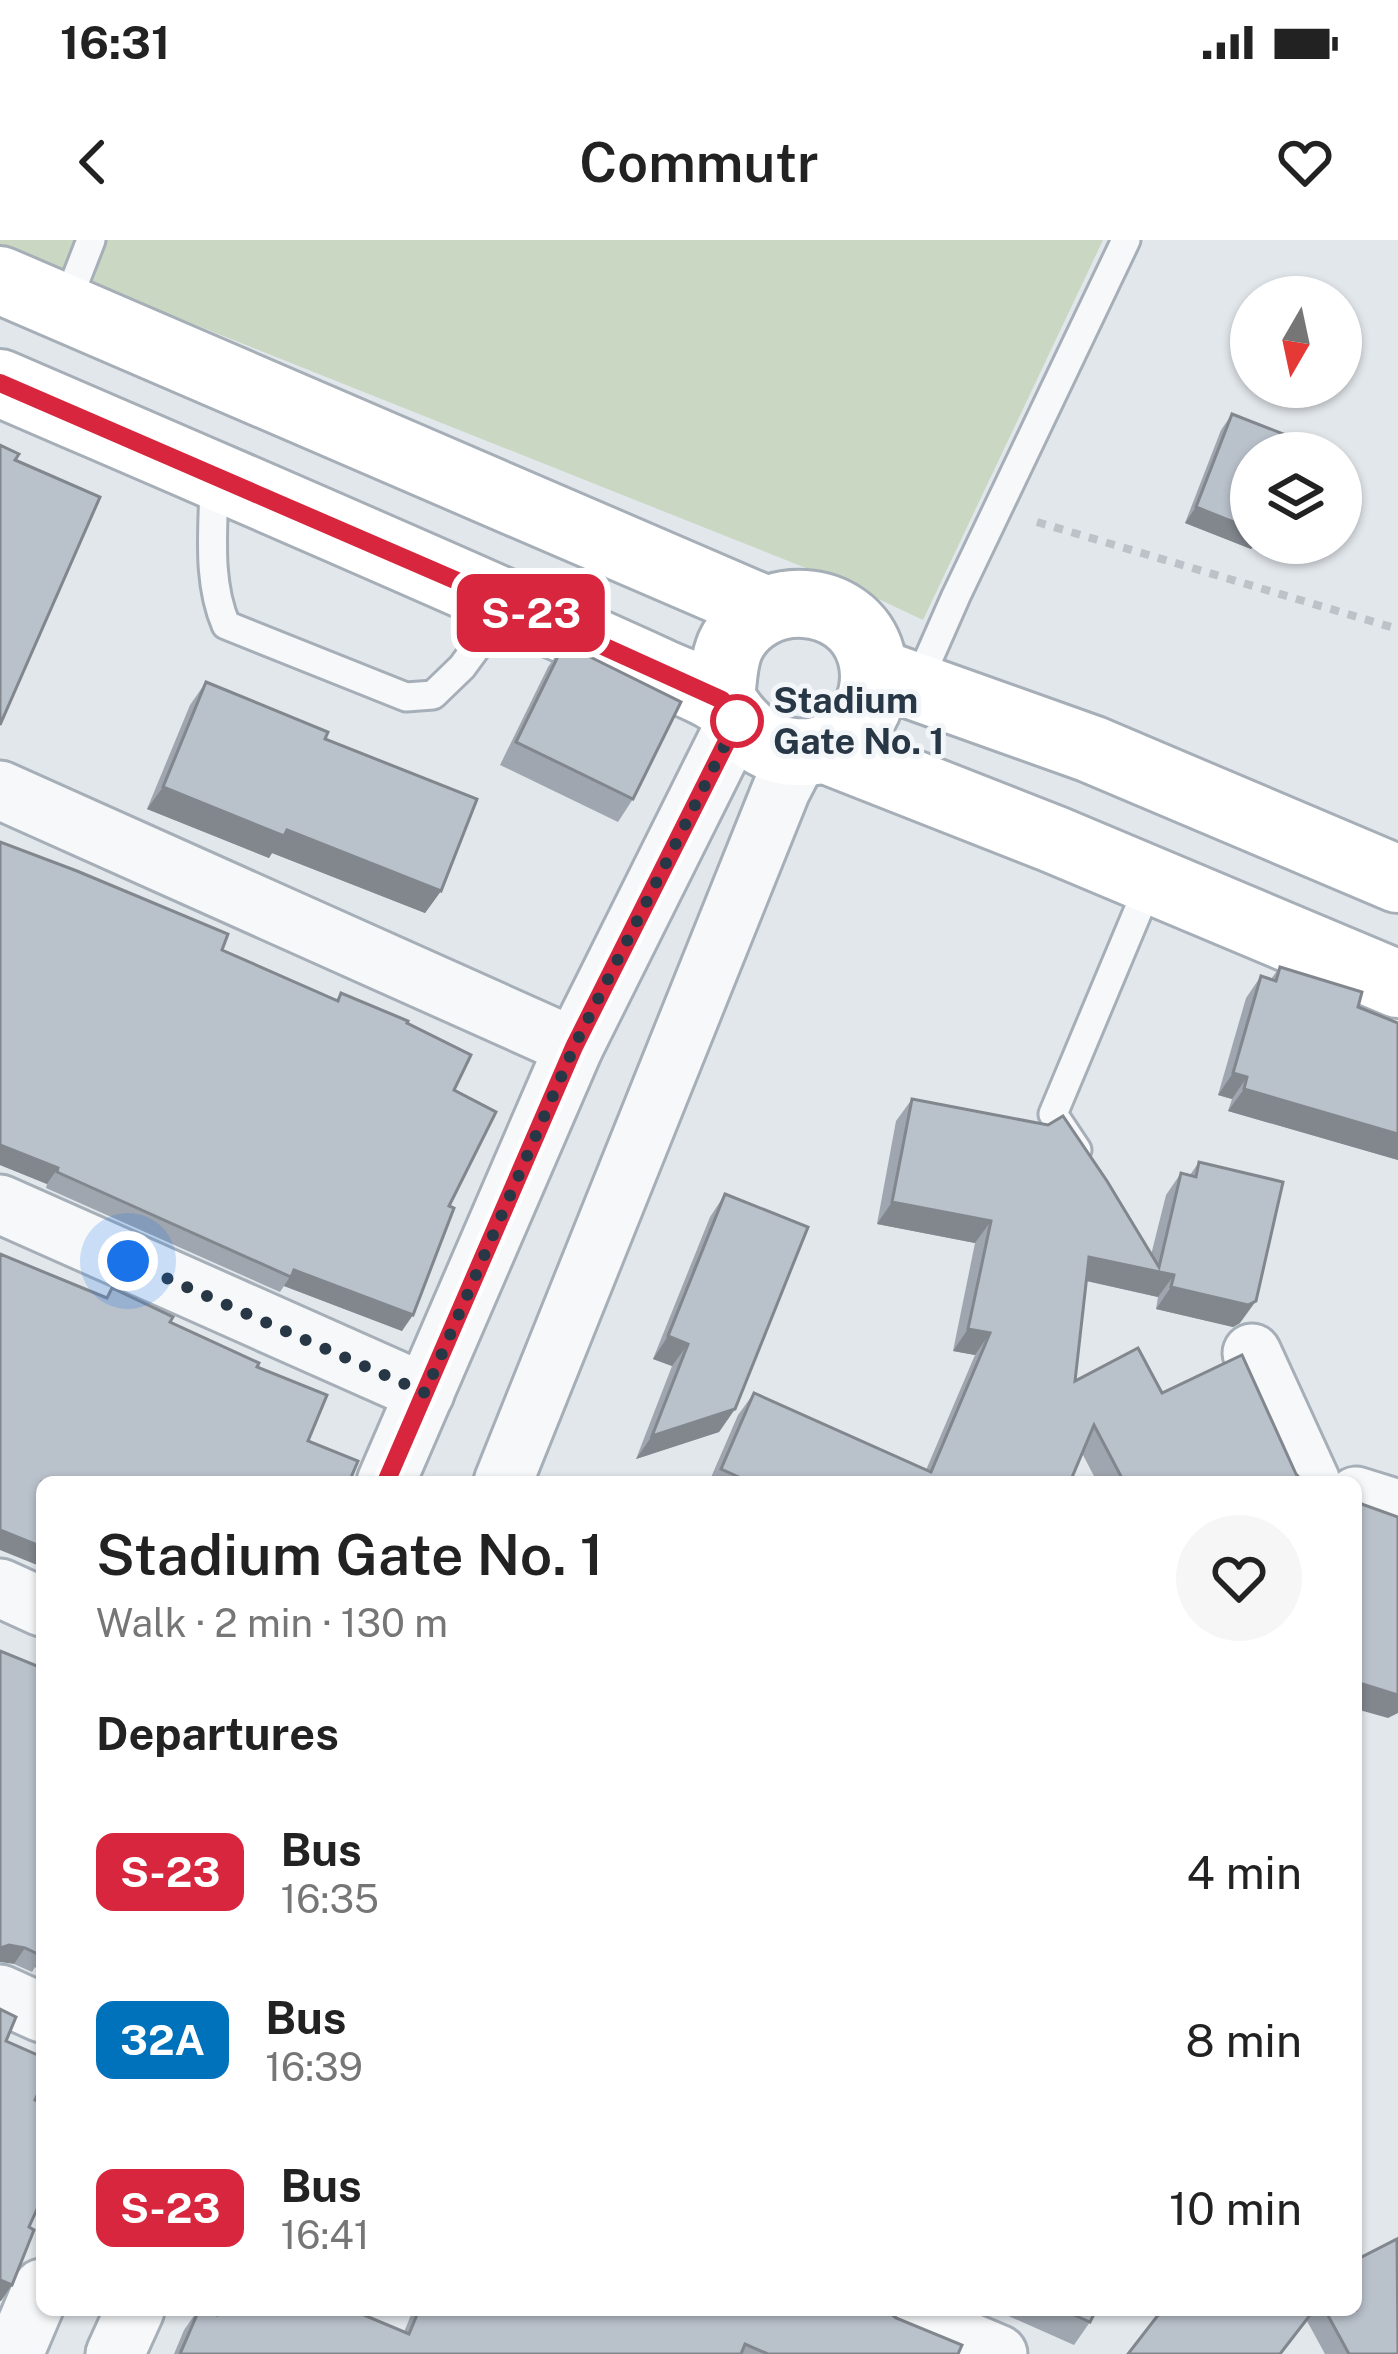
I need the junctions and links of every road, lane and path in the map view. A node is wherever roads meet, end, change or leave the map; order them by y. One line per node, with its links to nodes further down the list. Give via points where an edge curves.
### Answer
1 (91, 240): 4 (lane)
2 (1126, 240): 7 (lane)
3 (0, 280): 4 (main road)
4 (65, 308): 9 (main road)
5 (0, 383): 6 (main road)
6 (214, 476): 8 (main road); 8 (lane, via 213,577 226,625 406,697 433,695)
7 (1003, 499): 10 (path, via 1038,522); 11 (lane)
8 (508, 603): 12 (main road)
9 (766, 610): 11 (main road, via 814,604 837,613); 12 (main road, via 730,646 723,672)
10 (1398, 629)
11 (896, 680): 13 (main road, via 873,697 846,738); 15 (main road, via 1090,749)
12 (729, 710): 13 (main road, via 776,749); 18 (street)
13 (812, 751): 16 (main road); 24 (street, via 781,790)
14 (0, 790): 18 (street)
15 (1398, 879)
16 (1151, 880): 17 (main road); 19 (lane, via 1053,1114)
17 (1398, 984)
18 (574, 1047): 22 (street)
19 (1090, 1170)
20 (0, 1204): 22 (street)
21 (1252, 1354): 25 (street)
22 (425, 1393): 23 (street)
23 (389, 1476)
24 (505, 1476)
25 (1308, 1476)
26 (1362, 1498): 27 (street)
27 (1398, 1509)
28 (0, 1588): 29 (street)
29 (36, 1604)
30 (0, 1994): 31 (street)
31 (36, 2010)
32 (36, 2302): 35 (street)
33 (132, 2316): 36 (street)
34 (907, 2316): 37 (street)
35 (14, 2354)
36 (115, 2354)
37 (998, 2354)

